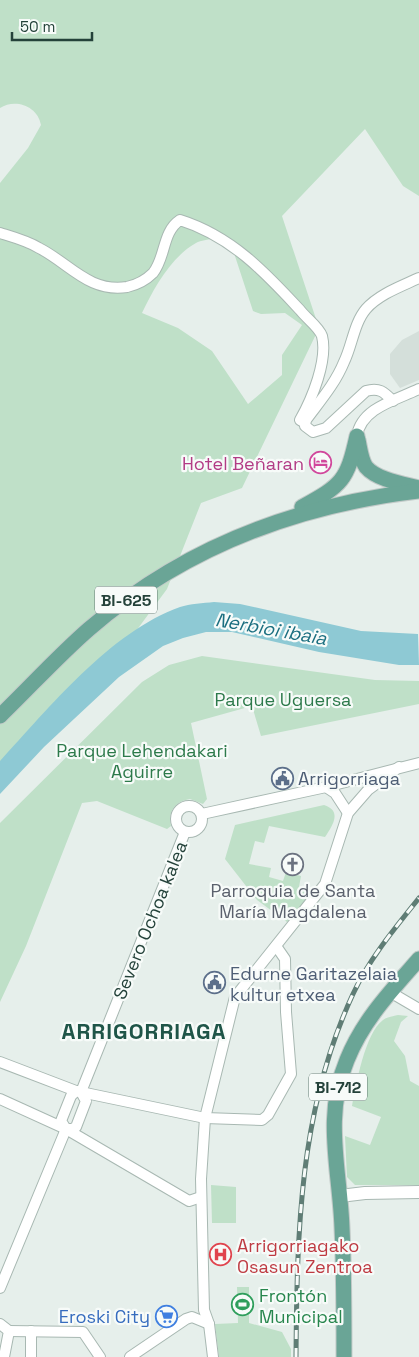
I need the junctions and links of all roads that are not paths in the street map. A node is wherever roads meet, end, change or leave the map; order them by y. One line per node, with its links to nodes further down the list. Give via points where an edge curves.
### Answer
1 (0, 233): 5 (street, via 40,248 81,278 98,286 118,289 136,286 153,272 172,226 180,220 203,227 258,265 321,334 324,352 310,403 300,420)
2 (419, 278): 5 (street, via 377,299 366,309 344,364)
3 (419, 389): 4 (street)
4 (393, 401): 5 (street, via 382,390 372,389 321,431 310,431); 6 (street, via 369,414 358,427)
5 (305, 423)
6 (357, 436): 7 (main road, via 366,468); 8 (main road, via 347,474 337,486)
7 (419, 490): 8 (main road, BI-625, via 354,500)
8 (278, 521): 9 (main road, BI-625, via 210,549 129,598 90,628)
9 (0, 716)
10 (419, 763): 11 (street)
11 (399, 767): 12 (street); 14 (street)
12 (350, 780): 13 (street); 14 (street, via 358,784)
13 (326, 787): 15 (street, via 336,793); 16 (street)
14 (360, 799): 15 (street)
15 (348, 813): 18 (street, via 325,884)
16 (202, 814): 17 (street, via 198,829); 17 (street, via 190,806 180,810 176,821 178,827)
17 (186, 832): 23 (street, Severo Ochoa kalea)
18 (276, 946): 25 (street, via 235,997); 25 (street, via 285,959 290,1074 268,1116 256,1121)
19 (419, 959): 20 (main road, BI-712)
20 (390, 992): 21 (street); 28 (main road, BI-712, via 358,1037 337,1089 333,1131)
21 (419, 1009)
22 (0, 1062): 23 (street)
23 (78, 1092): 25 (street); 26 (street, Severo Ochoa kalea, via 71,1096 61,1121); 26 (street, Severo Ochoa kalea, via 86,1100 76,1126)
24 (0, 1099): 26 (street)
25 (205, 1118): 29 (street)
26 (66, 1129): 29 (street, via 189,1201); 30 (street, Severo Ochoa kalea)
27 (419, 1192): 28 (street)
28 (340, 1196): 42 (main road, BI-712)
29 (201, 1198): 33 (street, via 204,1310)
30 (5, 1262): 31 (street, Severo Ochoa kalea)
31 (0, 1288)
32 (0, 1324): 34 (street)
33 (209, 1324): 36 (street, via 192,1317 186,1319); 41 (street)
34 (9, 1331): 35 (street); 37 (street)
35 (31, 1331): 38 (street); 39 (street, via 83,1332)
36 (140, 1354): 40 (street)
37 (4, 1357)
38 (31, 1357)
39 (100, 1357)
40 (130, 1357)
41 (213, 1357)
42 (344, 1357)

